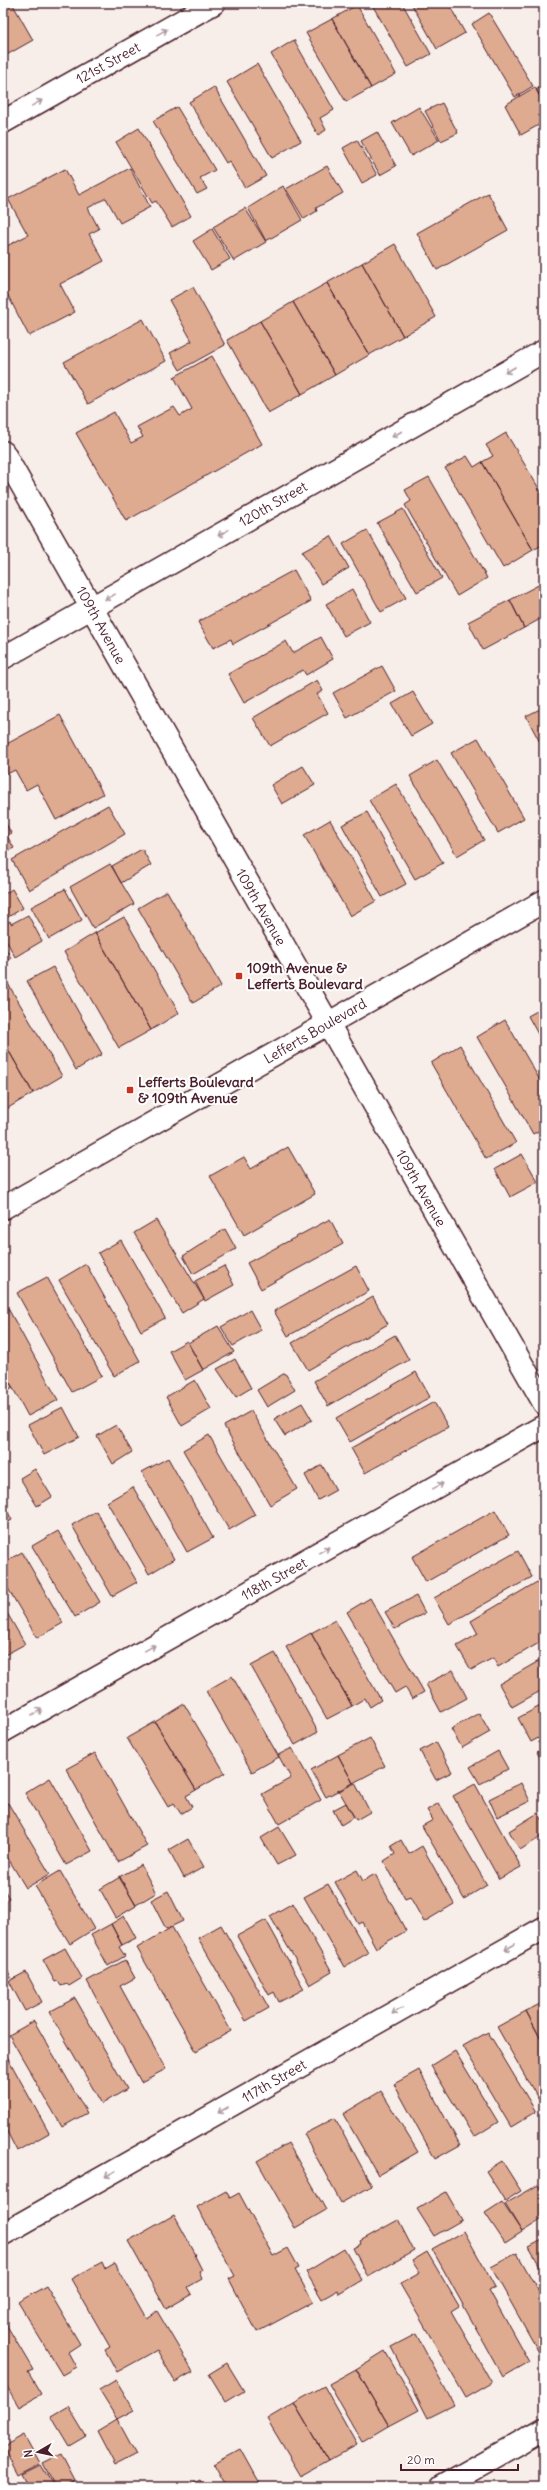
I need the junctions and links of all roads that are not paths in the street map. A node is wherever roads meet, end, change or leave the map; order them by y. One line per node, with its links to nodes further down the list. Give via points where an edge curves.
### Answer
1 (214, 3): 2 (street, 121st Street, one-way to 1)
2 (3, 122)
3 (544, 351): 5 (street, 120th Street, one-way to 5)
4 (3, 452): 5 (street, 109th Avenue)
5 (91, 607): 6 (street, 120th Street); 8 (street, 109th Avenue)
6 (3, 658)
7 (544, 901): 8 (street, Lefferts Boulevard)
8 (328, 1024): 9 (street, Lefferts Boulevard); 10 (street, 109th Avenue)
9 (3, 1208)
10 (544, 1403)
11 (544, 1426): 12 (street, 118th Street, one-way to 11)
12 (3, 1731)
13 (544, 1928): 14 (street, 117th Street, one-way to 14)
14 (3, 2234)
15 (544, 2429): 16 (street)
16 (441, 2487)

